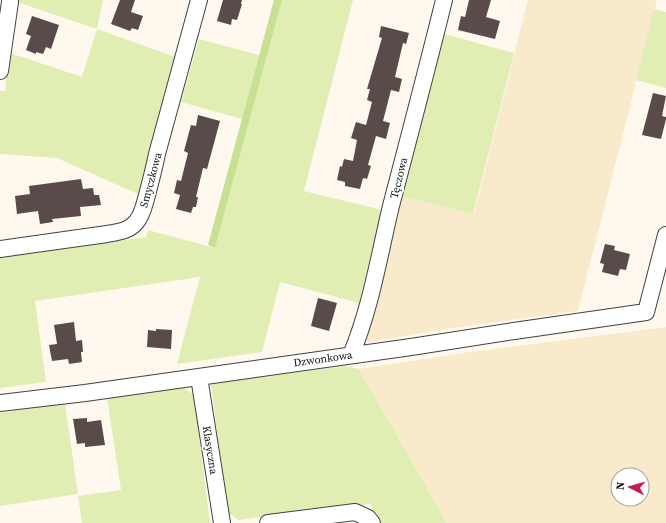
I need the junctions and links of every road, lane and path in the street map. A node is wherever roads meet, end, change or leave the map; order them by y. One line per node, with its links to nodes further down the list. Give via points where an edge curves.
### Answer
1 (199, 0): 6 (street, Smyczkowa, via 138,221 120,232)
2 (444, 0): 7 (street, Tęczowa, via 363,323)
3 (10, 2): 4 (street)
4 (0, 70)
5 (666, 235): 7 (street, Dzwonkowa, via 646,312)
6 (0, 249)
7 (351, 355): 8 (street, Dzwonkowa)
8 (198, 377): 9 (street, Dzwonkowa); 10 (street, Klasyczna)
9 (0, 403)
10 (222, 523)
11 (268, 523): 12 (street, via 355,512 368,518)
12 (372, 523)

